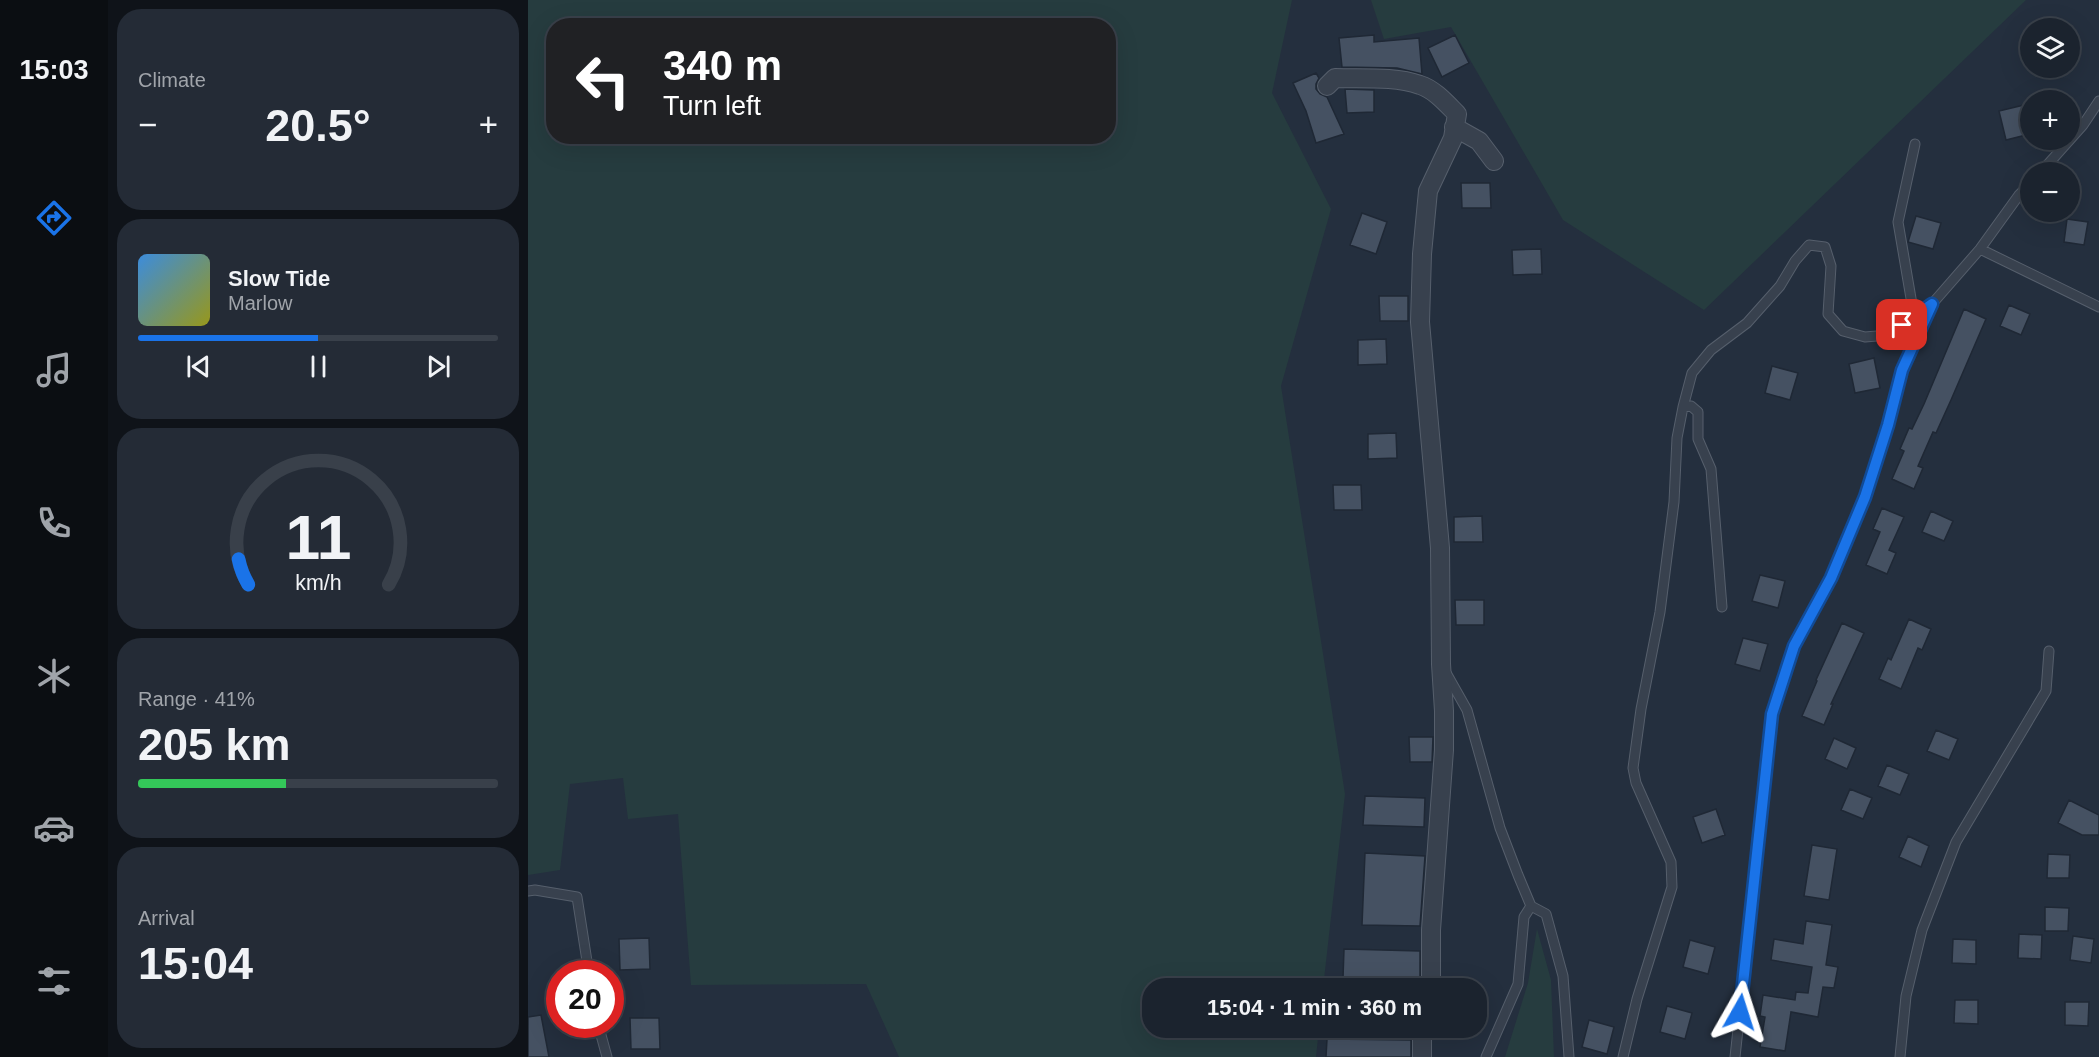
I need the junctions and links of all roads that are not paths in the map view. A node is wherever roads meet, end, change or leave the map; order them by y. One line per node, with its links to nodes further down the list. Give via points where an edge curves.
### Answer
1 (1327, 86): 3 (street, via 1335,78 1421,85 1457,114)
2 (2099, 101): 6 (lane)
3 (1454, 127): 5 (street, via 1479,141); 15 (street, via 1453,138 1428,191 1420,322 1440,548)
4 (1915, 144): 11 (lane, via 1898,222)
5 (1494, 161)
6 (2050, 162)
7 (2020, 194): 8 (lane)
8 (1980, 249): 9 (lane); 10 (lane)
9 (1932, 304): 11 (lane); 31 (lane, via 1902,370 1865,497 1831,578 1794,646 1772,714)
10 (2099, 307)
11 (1914, 316): 12 (lane, via 1889,335 1865,337 1843,331 1828,314 1831,266 1825,247 1809,245 1747,323 1711,350 1692,373)
12 (1683, 407): 13 (lane, via 1691,406 1698,412 1698,439 1711,469); 30 (lane, via 1660,612 1632,768 1671,862 1672,886)
13 (1722, 607)
14 (2049, 651): 32 (lane, via 2046,691 1956,842 1922,930 1906,996)
15 (1441, 664): 18 (lane, via 1467,710 1500,828); 21 (street, via 1444,750)
16 (1431, 793): 20 (street, via 1432,853)
17 (528, 891): 19 (lane, via 577,897)
18 (1531, 906): 28 (lane, via 1524,917 1518,984); 29 (lane, via 1546,914 1563,976)
19 (587, 960)
20 (1425, 978)
21 (1431, 978)
22 (602, 1038): 25 (lane)
23 (1422, 1038): 26 (street)
24 (1431, 1038): 27 (street)
25 (607, 1057)
26 (1422, 1057)
27 (1432, 1057)
28 (1486, 1057)
29 (1569, 1057)
30 (1623, 1057)
31 (1735, 1057)
32 (1900, 1057)

